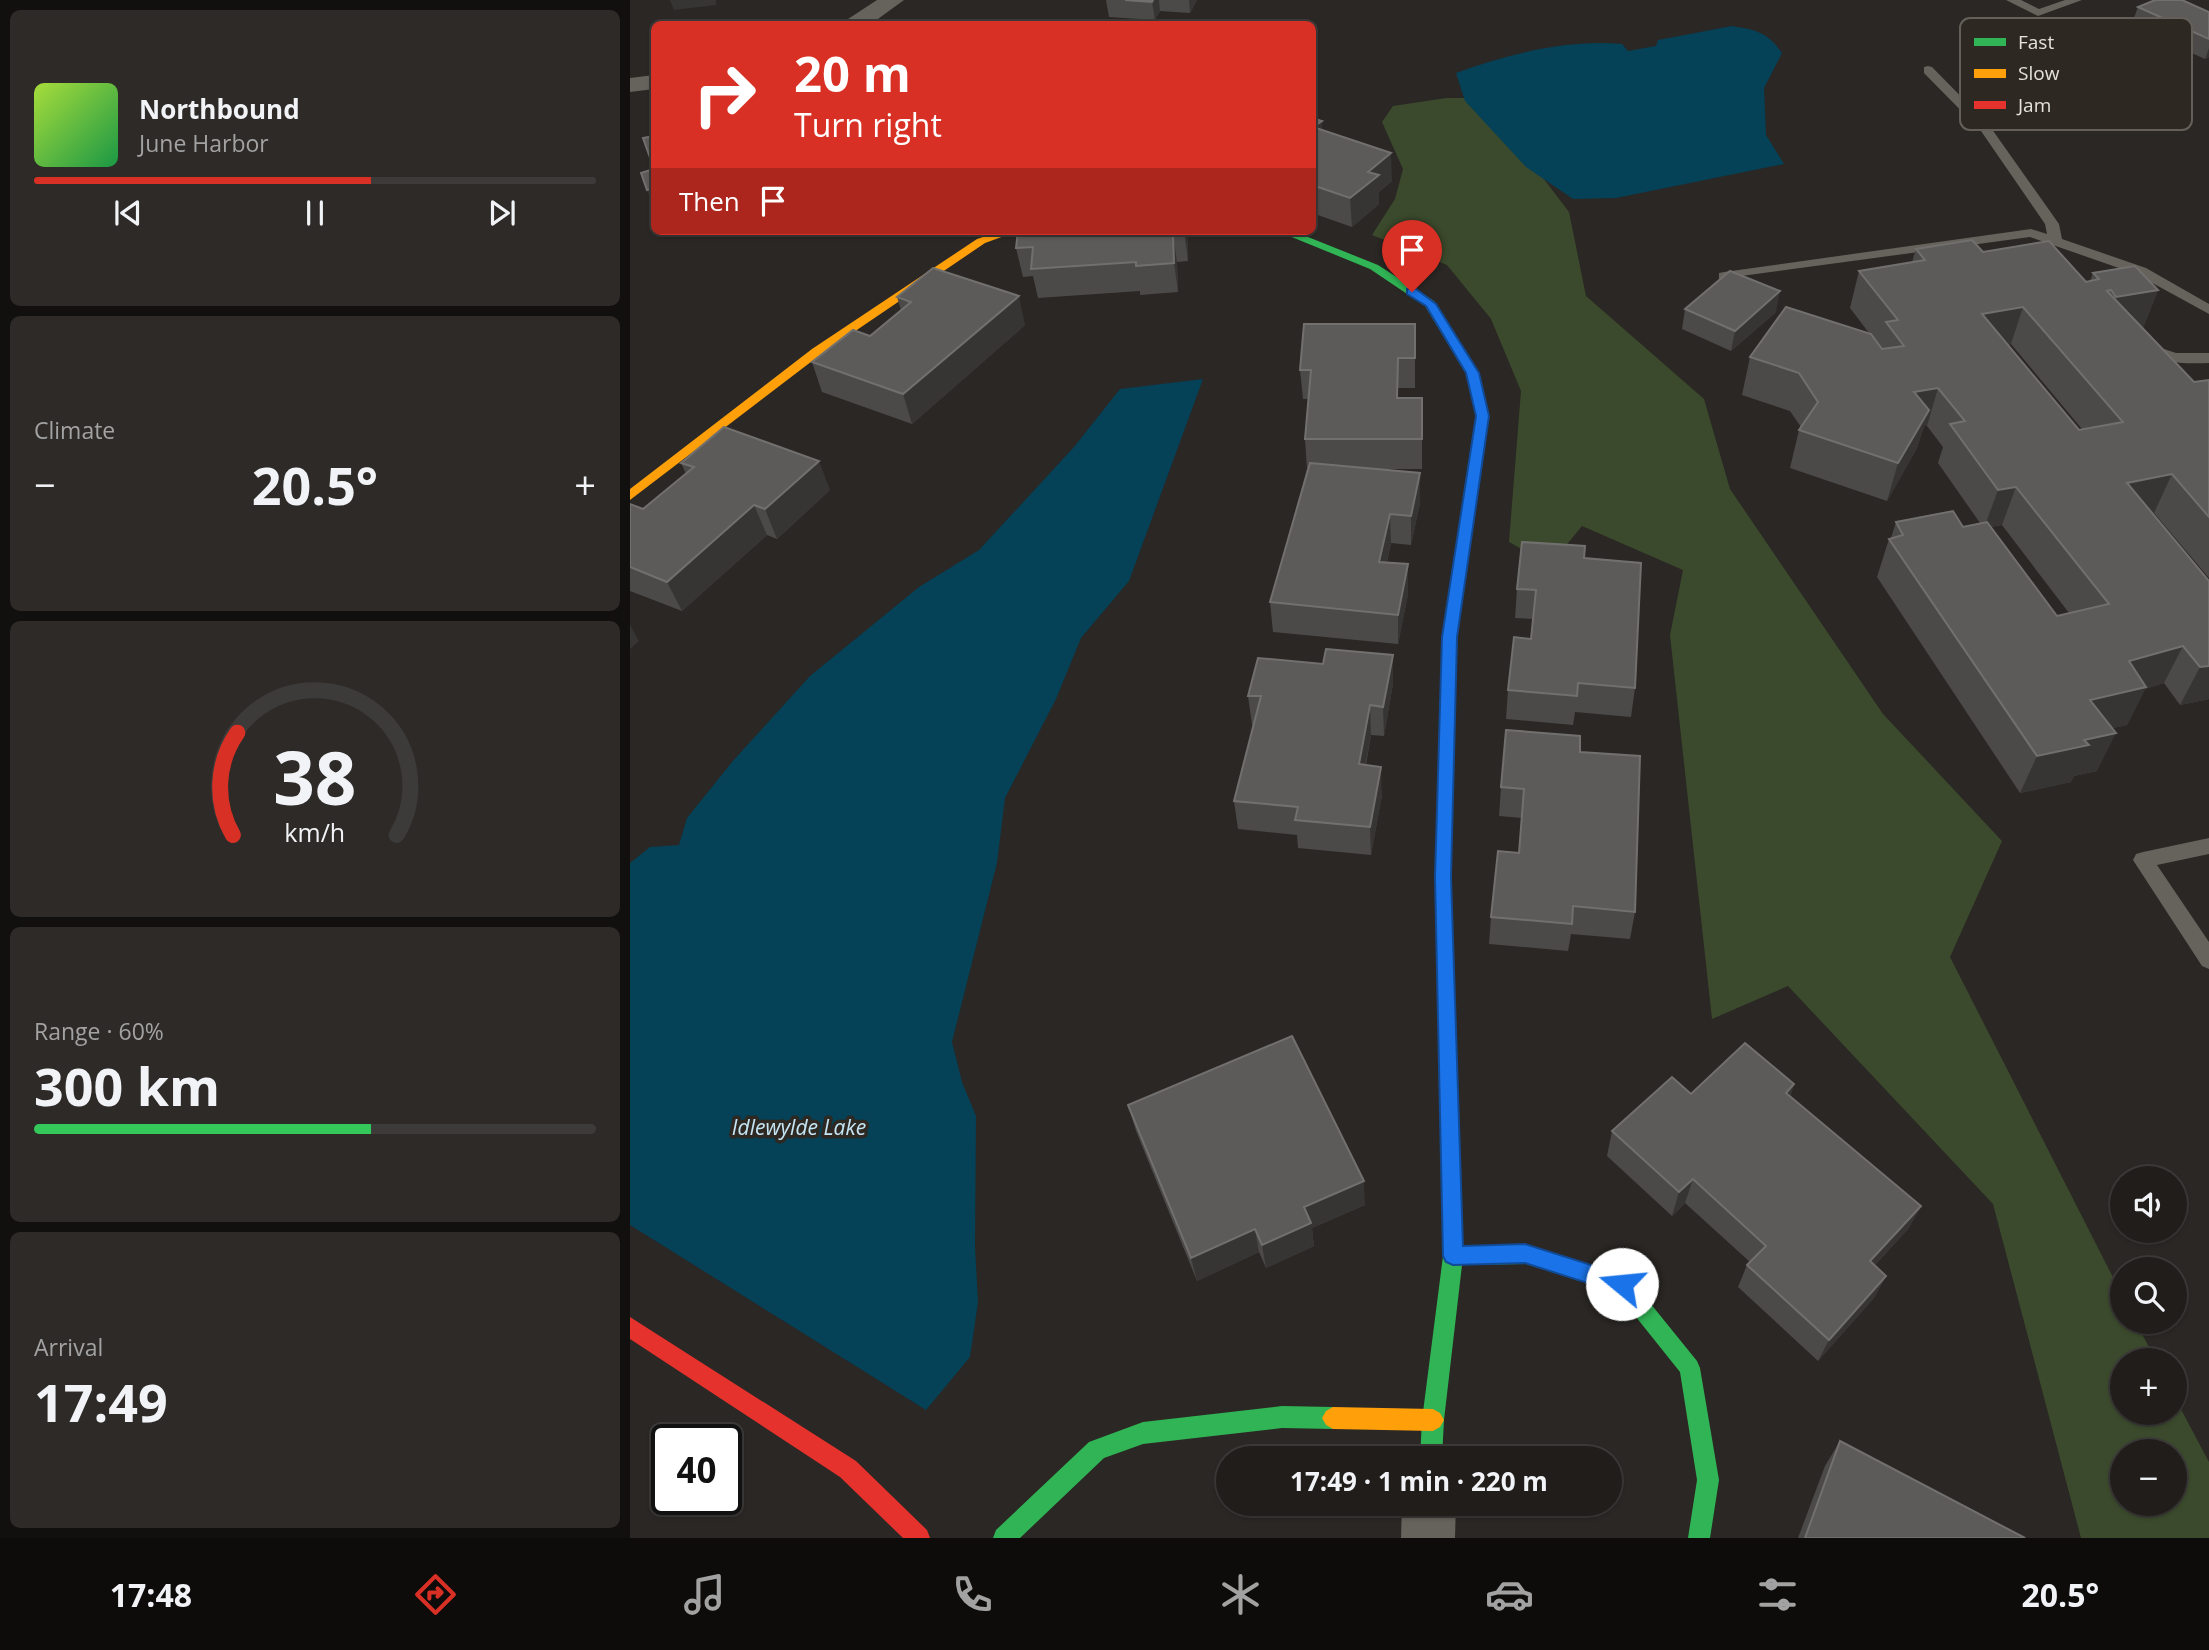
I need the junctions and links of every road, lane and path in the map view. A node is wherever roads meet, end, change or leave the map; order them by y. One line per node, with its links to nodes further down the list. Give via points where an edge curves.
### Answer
1 (893, 0): 4 (street)
2 (2012, 0): 3 (lane, via 2038,13)
3 (2076, 0)
4 (861, 21)
5 (1928, 70): 8 (lane)
6 (651, 82): 7 (street)
7 (630, 85)
8 (1960, 100)
9 (1986, 130): 12 (lane, via 2052,224)
10 (1000, 235): 19 (street, via 981,241 816,352)
11 (1293, 235): 22 (street, via 1374,267 1430,304 1472,373 1482,416 1450,637 1443,877)
12 (2056, 242): 13 (lane); 14 (lane, via 2031,233)
13 (2120, 264): 15 (lane); 16 (lane)
14 (1724, 276)
15 (2105, 278)
16 (2209, 310)
17 (2134, 341): 18 (lane, via 2172,357)
18 (2209, 358)
19 (630, 496)
20 (2209, 846): 21 (lane, via 2143,860)
21 (2209, 960)
22 (1453, 1256): 24 (street); 30 (street, via 1525,1254 1622,1284 1690,1368 1708,1480)
23 (630, 1327): 27 (street, via 848,1469)
24 (1433, 1420): 25 (street); 28 (street, via 1282,1418 1143,1433 1097,1450)
25 (1432, 1446)
26 (1429, 1516): 29 (street)
27 (919, 1538)
28 (1004, 1538)
29 (1428, 1538)
30 (1699, 1538)

